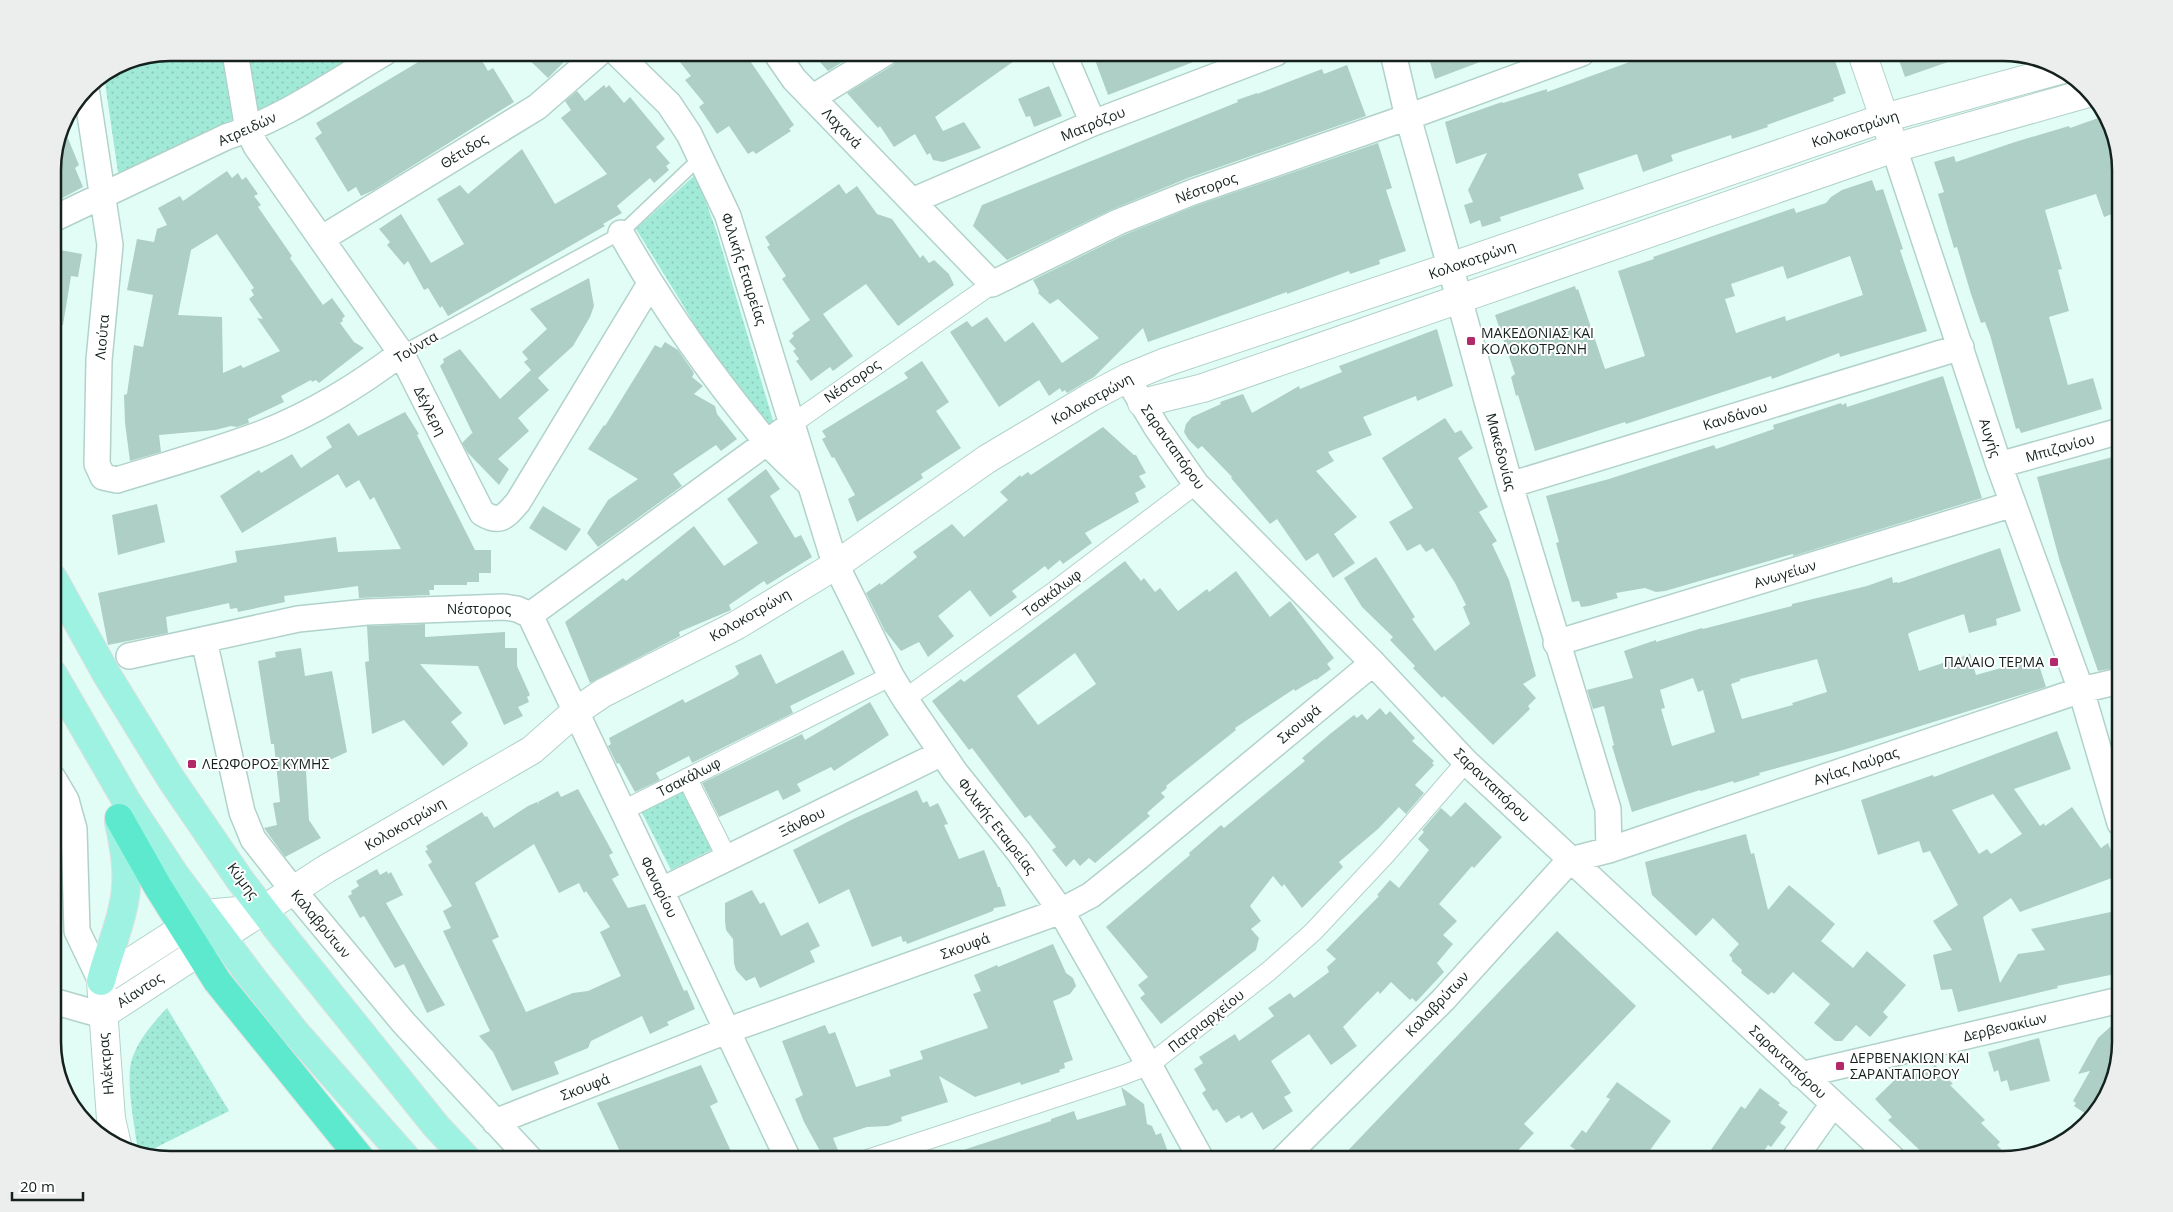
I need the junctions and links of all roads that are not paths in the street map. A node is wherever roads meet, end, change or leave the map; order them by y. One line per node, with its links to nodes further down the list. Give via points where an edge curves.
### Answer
1 (236, 61): 19 (street, Δέγλερη)
2 (369, 61): 19 (street, Ατρειδών)
3 (589, 61): 26 (street, Θέτιδος, via 537,107)
4 (626, 61): 21 (street, Φιλικής Εταιρείας, via 669,104)
5 (782, 61): 15 (street, Λαχανά)
6 (871, 61): 15 (street)
7 (1067, 61): 18 (street)
8 (1253, 61): 18 (street, Ματρόζου)
9 (1395, 61): 16 (street, Μακεδονίας)
10 (1558, 61): 16 (street, Νέστορος)
11 (1865, 61): 17 (street, Αυγής)
12 (2050, 73): 17 (street, Κολοκοτρώνη)
13 (2082, 95): 20 (street, Κολοκοτρώνη)
14 (88, 98): 22 (street, Λιούτα)
15 (812, 98): 23 (street, Λαχανά)
16 (1408, 117): 27 (street, Μακεδονίας); 29 (street, Νέστορος, via 1126,218)
17 (1884, 118): 20 (street, Αυγής); 27 (street, Κολοκοτρώνη)
18 (1093, 123): 23 (street, Ματρόζου)
19 (248, 130): 22 (street, Ατρειδών); 26 (street, Δέγλερη)
20 (1894, 148): 30 (street, Κολοκοτρώνη); 31 (street, Αυγής)
21 (700, 158): 25 (lane, Τούντα); 35 (street, Φιλικής Εταιρείας, via 728,216)
22 (104, 195): 24 (street, Ατρειδών); 39 (street, Λιούτα, via 110,245 99,360 97,464)
23 (912, 201): 29 (street)
24 (61, 215)
25 (622, 233): 28 (street, Φιλικής Εταιρείας); 32 (lane, Τούντα)
26 (322, 239): 32 (street, Δέγλερη)
27 (1450, 268): 30 (street, Μακεδονίας); 33 (street, Κολοκοτρώνη, via 1166,362)
28 (650, 284): 32 (street, Δέγλερη, via 518,502 500,518 492,519 482,513); 37 (street, Φιλικής Εταιρείας, via 706,365)
29 (992, 284): 35 (street, Νέστορος)
30 (1459, 298): 34 (street, Κολοκοτρώνη, via 1203,388); 42 (street, Μακεδονίας)
31 (1960, 347): 38 (street, Αυγής); 42 (street, Κανδάνου)
32 (401, 353): 39 (street, Τούντα, via 372,376 264,433 117,480)
33 (1127, 378): 34 (street, Σαρανταπόρου); 44 (street, Κολοκοτρώνη, via 987,459)
34 (1142, 403): 41 (street, Σαρανταπόρου)
35 (792, 424): 37 (street, Νέστορος); 40 (street, Φιλικής Εταιρείας)
36 (2112, 433): 38 (street, Μπιζανίου)
37 (766, 441): 40 (street, Φιλικής Εταιρείας); 46 (street, Νέστορος)
38 (1999, 465): 43 (street, Αυγής)
39 (103, 477)
40 (810, 484): 44 (street, Φιλικής Εταιρείας)
41 (1196, 484): 50 (street, Σαρανταπόρου); 55 (street, Τσακάλωφ)
42 (1510, 484): 48 (street, Μακεδονίας)
43 (2013, 504): 48 (street, Ανωγείων); 54 (street, Αυγής)
44 (836, 565): 51 (street, Φιλικής Εταιρείας); 56 (street, Κολοκοτρώνη, via 737,625 612,688)
45 (61, 593): 69 (main road, Κύμης, via 106,675 171,779 240,880)
46 (530, 615): 47 (street, Νέστορος, via 504,607 367,612 298,619); 56 (street, Φαναρίου)
47 (204, 640): 49 (street, Νέστορος); 67 (street, Καλαβρύτων, via 242,812 253,839)
48 (1556, 643): 65 (street, Μακεδονίας, via 1608,809)
49 (129, 656)
50 (1373, 663): 59 (street, Σαρανταπόρου); 70 (street, Σκουφά, via 1129,865 1091,895)
51 (891, 676): 55 (street, Φιλικής Εταιρείας); 60 (street, Τσακάλωφ)
52 (2112, 683): 54 (street, Αγίας Λαύρας)
53 (61, 688): 57 (main road)
54 (2081, 690): 62 (street, Αυγής); 65 (street, Αγίας Λαύρας)
55 (905, 700): 58 (street, Φιλικής Εταιρείας)
56 (575, 712): 63 (street, Φαναρίου); 67 (street, Κολοκοτρώνη, via 532,750)
57 (90, 740): 64 (main road); 71 (main road, via 162,857)
58 (942, 753): 66 (street, Ξάνθου); 70 (street, Φιλικής Εταιρείας)
59 (1466, 762): 65 (street, Σαρανταπόρου); 79 (street, Πατριαρχείου, via 1313,932 1270,971)
60 (687, 778): 63 (street, Τσακάλωφ); 66 (street)
61 (61, 792): 74 (street, via 74,829 77,931)
62 (2112, 796)
63 (622, 811): 68 (street, Φαναρίου)
64 (118, 818): 71 (highway); 74 (main road, via 126,853 127,878 124,906)
65 (1591, 855): 80 (street, Σαρανταπόρου); 91 (street, Καλαβρύτων)
66 (727, 858): 68 (street, Ξάνθου)
67 (293, 890): 69 (street, Κολοκοτρώνη); 82 (street, Καλαβρύτων, via 403,1022)
68 (662, 890): 78 (street, Φαναρίου)
69 (264, 909): 71 (street, Αίαντος); 72 (street, Κολοκοτρώνη); 86 (main road, Κύμης)
70 (1061, 911): 78 (street, Σκουφά); 79 (street, Φιλικής Εταιρείας)
71 (194, 921): 72 (main road); 73 (highway); 74 (street, Αίαντος)
72 (221, 937): 73 (street, Αίαντος); 85 (main road, via 295,1032)
73 (198, 953): 77 (street, Αίαντος); 84 (highway, via 217,982)
74 (101, 982): 77 (street, Ηλέκτρας)
75 (2112, 1002): 80 (street, Δερβενακίων)
76 (61, 1003): 77 (street, Αίαντος)
77 (102, 1015): 83 (street, Ηλέκτρας)
78 (726, 1031): 82 (street, Σκουφά); 88 (street, Φαναρίου)
79 (1149, 1064): 89 (street, Πατριαρχείου); 90 (street, Φιλικής Εταιρείας)
80 (1801, 1075): 81 (street, Σαρανταπόρου)
81 (1833, 1104): 92 (street); 93 (street, Σαρανταπόρου)
82 (495, 1122): 87 (street, Καλαβρύτων)
83 (114, 1135)
84 (354, 1151)
85 (399, 1151)
86 (459, 1151)
87 (522, 1151)
88 (784, 1151)
89 (896, 1151)
90 (1196, 1151)
91 (1292, 1151)
92 (1800, 1151)
93 (1883, 1151)

